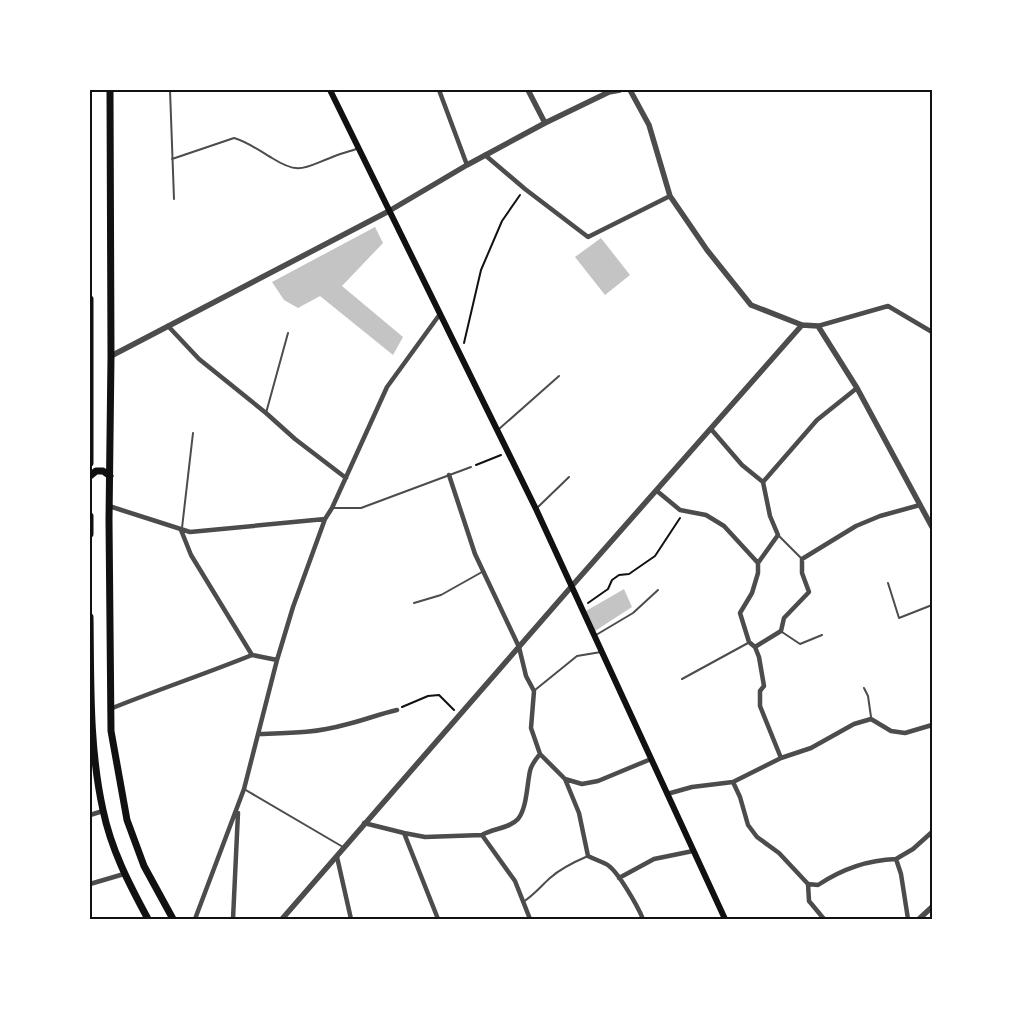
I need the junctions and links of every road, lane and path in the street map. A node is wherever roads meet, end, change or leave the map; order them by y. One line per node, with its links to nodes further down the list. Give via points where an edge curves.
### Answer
1 (110, 90): 26 (main road)
2 (170, 90): 11 (lane)
3 (330, 90): 9 (main road)
4 (439, 90): 12 (street)
5 (528, 90): 8 (street)
6 (620, 90): 8 (street)
7 (630, 90): 14 (street, via 649,125)
8 (545, 122): 10 (street)
9 (358, 148): 11 (lane, via 300,169 279,163 252,145 234,138); 16 (main road)
10 (485, 155): 12 (street); 13 (street)
11 (172, 159): 15 (lane)
12 (467, 164): 16 (street)
13 (524, 188): 14 (street, via 588,237); 25 (path, via 502,221 481,270 465,342)
14 (670, 196): 19 (street, via 751,305)
15 (174, 199)
16 (389, 211): 18 (main road); 20 (street)
17 (90, 299): 24 (main road)
18 (440, 314): 25 (main road); 40 (street, via 387,387)
19 (802, 325): 21 (street); 30 (street)
20 (168, 326): 26 (street); 29 (street, via 199,359)
21 (818, 326): 22 (street, via 888,306); 28 (street)
22 (932, 332)
23 (288, 333): 29 (lane)
24 (90, 348): 34 (main road)
25 (458, 351): 31 (main road)
26 (111, 356): 38 (main road)
27 (559, 376): 31 (lane)
28 (857, 388): 41 (street, via 817,420); 43 (street)
29 (266, 413): 40 (street)
30 (711, 429): 41 (street, via 742,466); 42 (street)
31 (497, 431): 33 (main road)
32 (193, 434): 51 (lane)
33 (508, 452): 35 (path); 46 (main road)
34 (90, 463)
35 (471, 467): 36 (lane)
36 (449, 475): 45 (lane, via 361,508); 56 (street)
37 (90, 476): 38 (main road, via 103,471)
38 (110, 476): 44 (main road)
39 (569, 477): 46 (lane)
40 (346, 478): 45 (street)
41 (762, 482): 53 (street)
42 (657, 490): 47 (street); 58 (street)
43 (920, 505): 50 (street); 54 (street, via 856,526)
44 (109, 506): 51 (street); 77 (main road)
45 (332, 508): 49 (street)
46 (536, 509): 58 (main road)
47 (684, 512): 55 (street, via 706,515 724,526); 62 (path, via 655,556 629,574 619,575 598,598)
48 (90, 516): 52 (main road)
49 (326, 519): 51 (street, via 190,532); 72 (street)
50 (932, 527)
51 (181, 530): 71 (street, via 191,555)
52 (90, 534)
53 (778, 536): 54 (lane); 55 (street)
54 (802, 559): 64 (street, via 802,573 809,592 784,618)
55 (758, 563): 67 (street, via 752,592 740,613)
56 (483, 572): 60 (lane, via 441,595); 68 (street)
57 (888, 583): 61 (lane, via 899,618)
58 (571, 587): 62 (main road); 68 (street)
59 (658, 590): 66 (lane, via 633,613)
60 (414, 603)
61 (932, 605)
62 (580, 607): 66 (main road)
63 (90, 617): 76 (main road)
64 (781, 631): 65 (lane, via 800,644); 69 (street)
65 (822, 634)
66 (594, 636): 70 (main road)
67 (749, 642): 69 (street); 73 (lane)
68 (519, 647): 75 (street, via 526,676); 79 (street)
69 (755, 647): 84 (street, via 764,686 760,691 760,706)
70 (601, 652): 75 (lane, via 577,656); 85 (main road)
71 (252, 656): 72 (street); 77 (street)
72 (277, 660): 82 (street)
73 (682, 679)
74 (864, 688): 80 (lane)
75 (534, 691): 83 (street, via 531,728)
76 (90, 700): 91 (main road)
77 (110, 709): 109 (main road, via 115,760 127,820 144,866)
78 (397, 710): 79 (path, via 428,696 439,695); 82 (street, via 313,731)
79 (460, 715): 93 (street)
80 (871, 719): 81 (street, via 891,731 905,734); 84 (street, via 854,724 811,748)
81 (932, 725)
82 (259, 734): 88 (street)
83 (540, 754): 86 (street); 96 (street, via 530,768 523,808 517,820)
84 (781, 758): 87 (street)
85 (650, 759): 86 (street, via 598,781 582,784); 89 (main road)
86 (565, 779): 99 (street)
87 (733, 782): 89 (street); 105 (street, via 748,825)
88 (244, 789): 90 (street); 97 (lane)
89 (667, 794): 98 (main road)
90 (238, 810): 110 (street); 111 (street)
91 (103, 811): 92 (street); 102 (main road)
92 (90, 815)
93 (364, 823): 95 (street); 97 (street)
94 (932, 832): 101 (street)
95 (404, 833): 96 (street); 114 (street)
96 (482, 835): 106 (street, via 515,881)
97 (343, 847): 100 (street)
98 (693, 851): 103 (street, via 654,858); 117 (main road)
99 (588, 856): 103 (street, via 607,864); 106 (lane, via 550,877)
100 (337, 857): 112 (street); 113 (street)
101 (896, 859): 105 (street, via 869,862 818,885); 119 (street)
102 (124, 874): 104 (street); 108 (main road)
103 (619, 878): 116 (street)
104 (90, 884)
105 (808, 884): 118 (street, via 808,901)
106 (523, 902): 115 (street)
107 (932, 907): 120 (street)
108 (148, 919)
109 (173, 919)
110 (195, 919)
111 (233, 919)
112 (282, 919)
113 (351, 919)
114 (438, 919)
115 (530, 919)
116 (643, 919)
117 (724, 919)
118 (824, 919)
119 (908, 919)
120 (919, 919)

